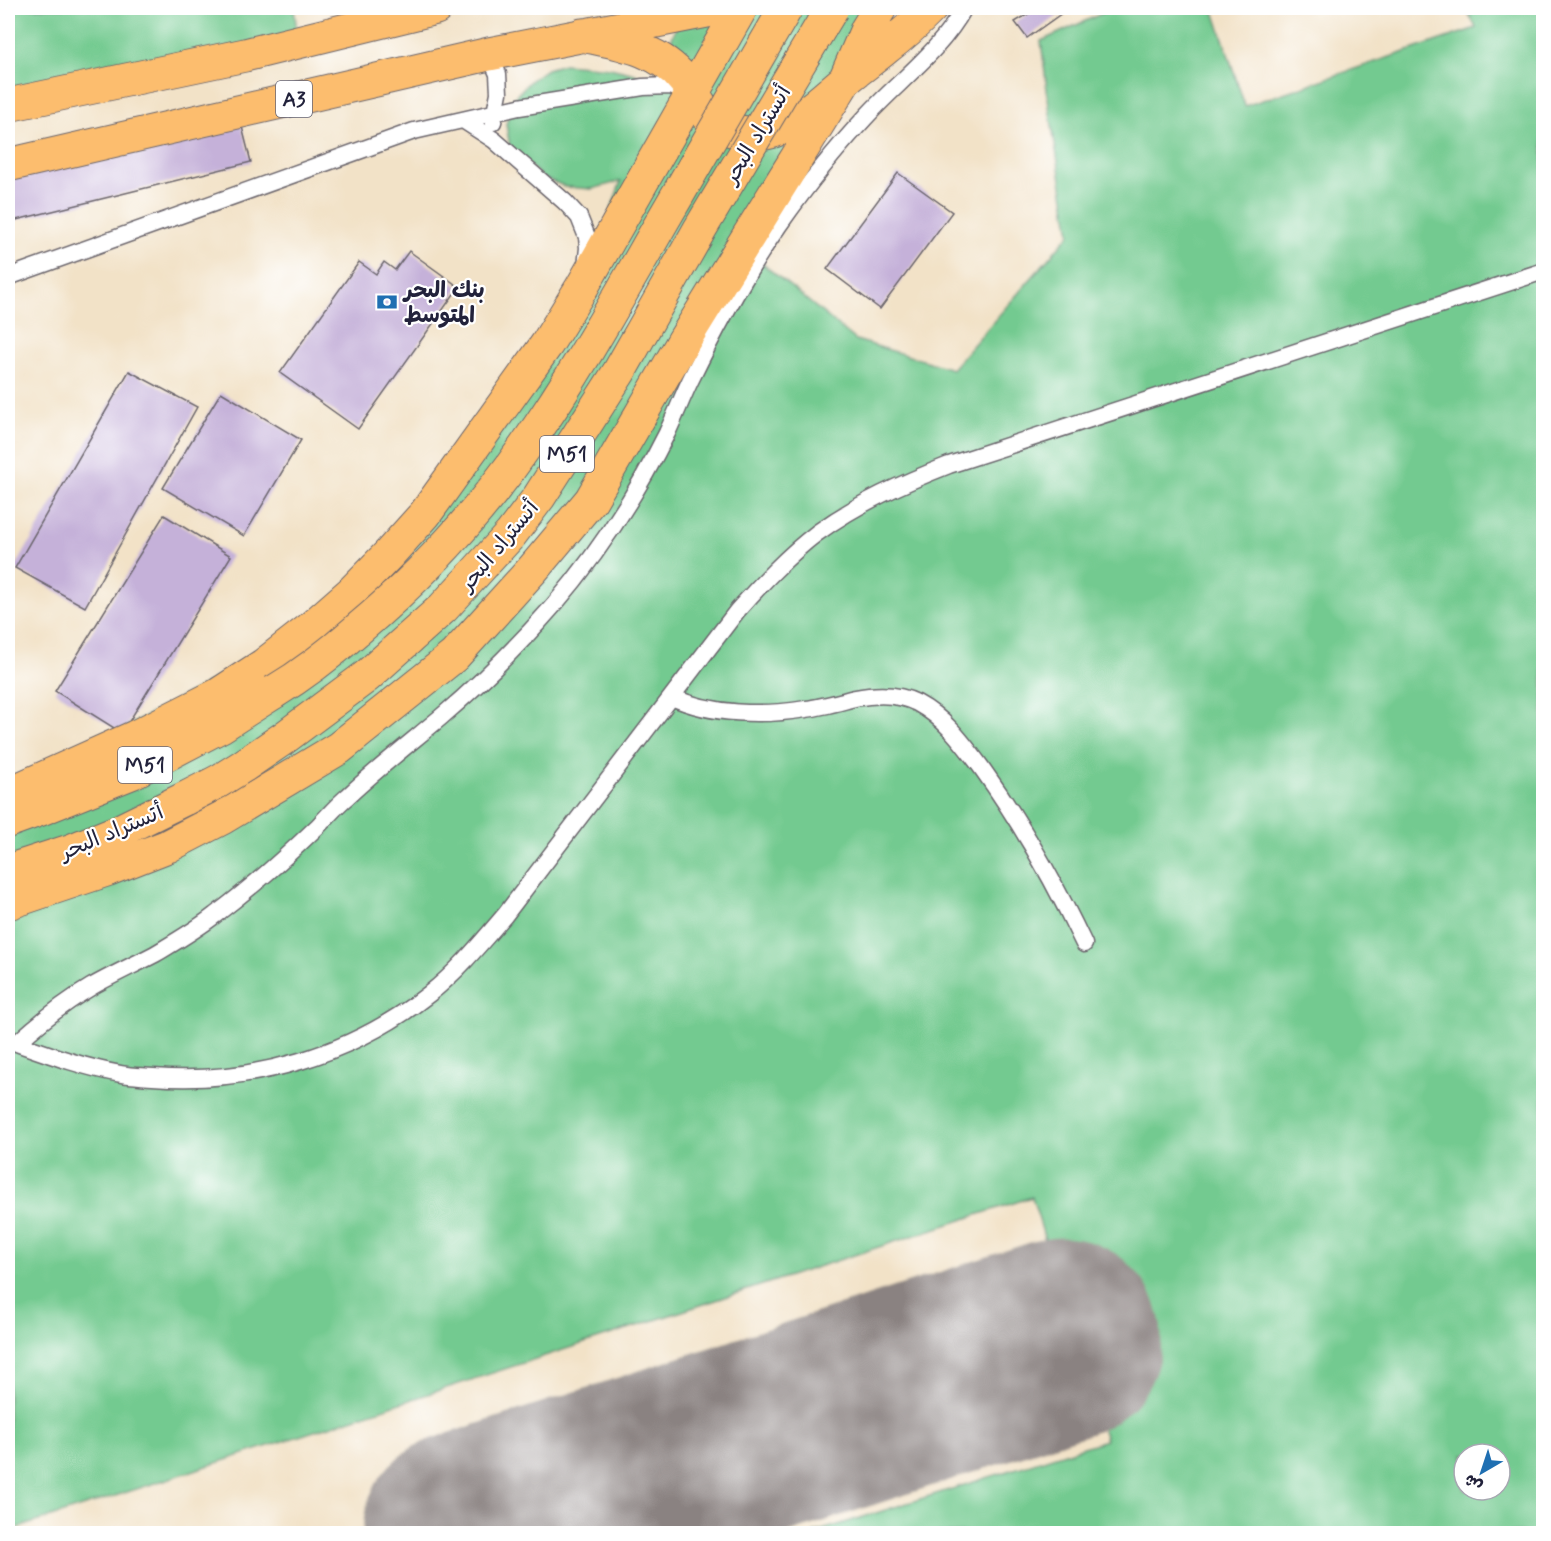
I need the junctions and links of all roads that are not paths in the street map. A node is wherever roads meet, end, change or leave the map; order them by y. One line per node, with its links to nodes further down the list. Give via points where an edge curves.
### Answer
1 (436, 8): 13 (highway, A3, via 245,55)
2 (722, 8): 9 (highway, A3)
3 (741, 8): 12 (highway)
4 (786, 8): 23 (highway, أتستراد البحر / M51, bridge, via 613,309 524,448 457,533 382,610 297,678 221,726 131,773)
5 (831, 8): 24 (highway, أتستراد البحر / M51, bridge, via 619,372 539,497 511,534 443,608 367,676 219,781 119,831)
6 (880, 8): 11 (highway)
7 (931, 8): 11 (highway)
8 (964, 8): 27 (lane, via 945,37 836,151 776,230 717,329 641,482 611,531 547,613 481,681 347,796 242,894 184,937 93,986)
9 (582, 35): 10 (highway, A3); 12 (highway, via 645,50 665,62)
10 (489, 54): 14 (lane, via 498,74); 17 (highway, A3)
11 (845, 80): 12 (highway, via 805,115 772,132 752,134 714,122); 25 (highway, via 683,342 591,500 454,656 339,748 222,818 168,846)
12 (693, 92): 14 (lane, via 670,86 643,87); 20 (highway)
13 (8, 105)
14 (495, 112): 15 (lane); 16 (lane)
15 (463, 120): 16 (lane); 19 (lane, via 414,131)
16 (494, 140): 20 (lane, via 579,217 588,248)
17 (8, 165)
18 (1544, 271): 21 (lane, via 949,465 881,494 818,533 768,576)
19 (8, 277)
20 (582, 286): 22 (highway, via 547,344 425,514 351,593 264,665 218,694 135,737)
21 (672, 697): 26 (lane, via 708,709 758,713 808,709 877,695 896,696 932,712 960,739 1016,818); 27 (lane, via 470,957 430,993 385,1024 336,1049 284,1066 231,1076 177,1079 122,1074 69,1062)
22 (8, 794)
23 (8, 821)
24 (8, 871)
25 (8, 903)
26 (1084, 944)
27 (12, 1042)

